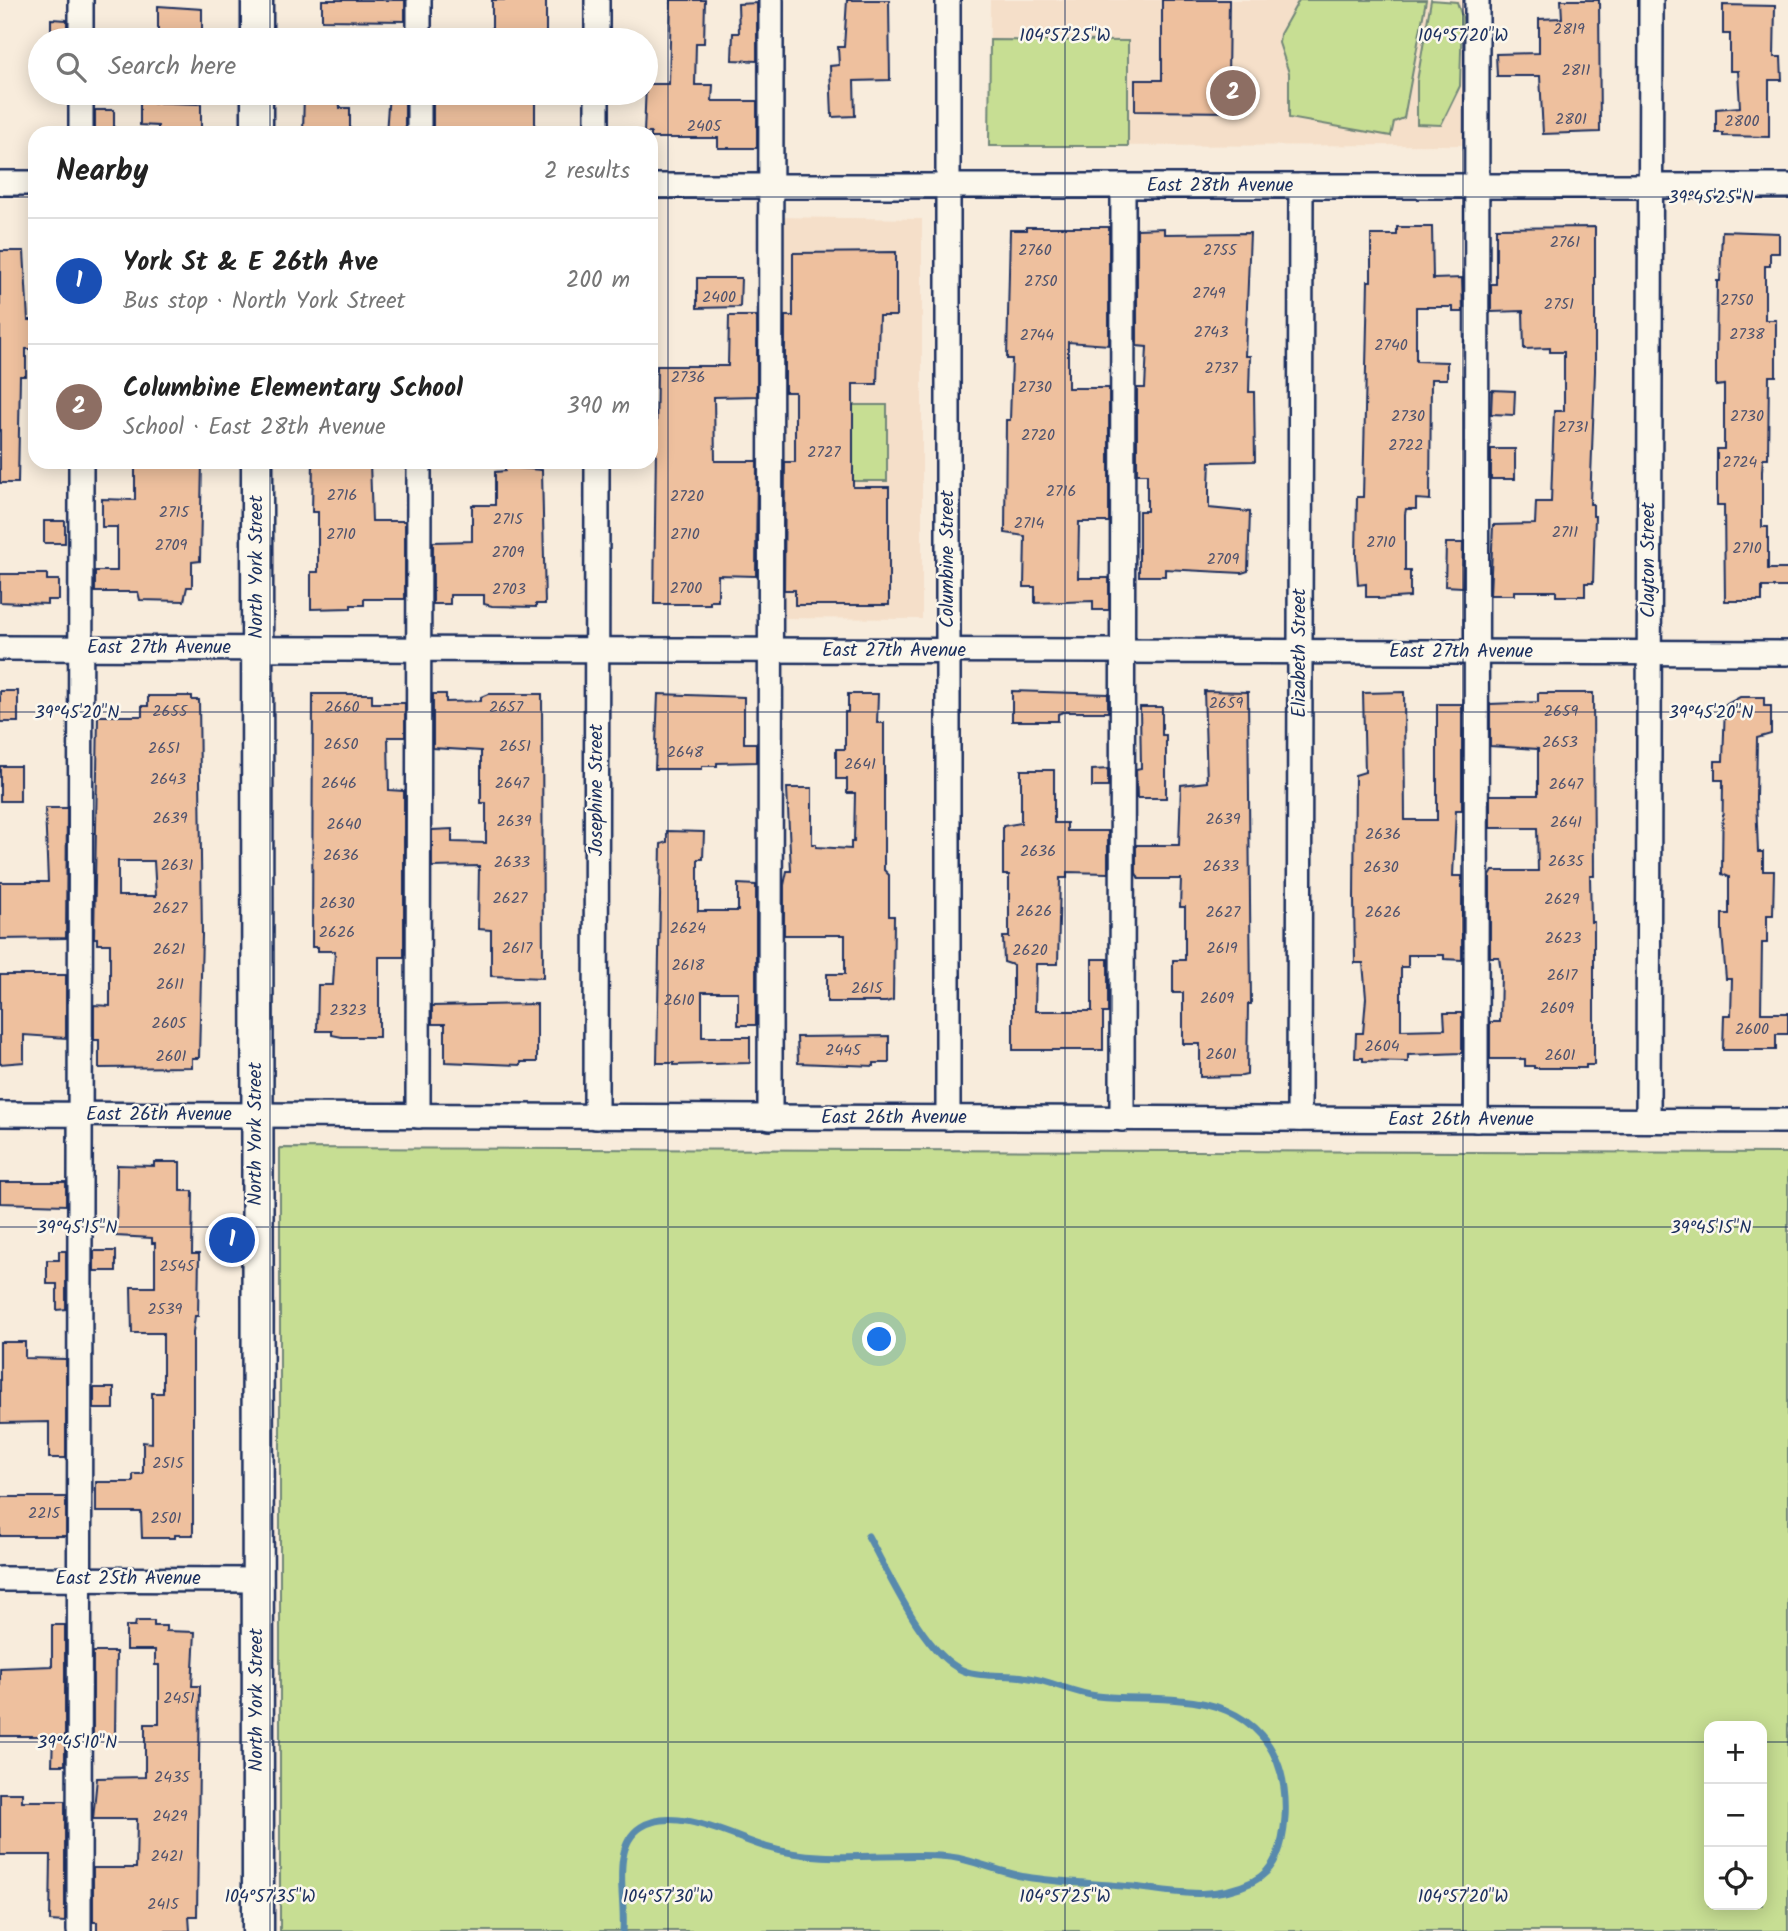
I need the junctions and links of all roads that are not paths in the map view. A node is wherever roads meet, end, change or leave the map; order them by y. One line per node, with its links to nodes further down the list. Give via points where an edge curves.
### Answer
1 (81, 0): 9 (street)
2 (257, 0): 10 (main road)
3 (419, 0): 11 (street)
4 (597, 0): 12 (street)
5 (771, 0): 25 (street)
6 (948, 0): 26 (street, Columbine Street)
7 (1477, 0): 29 (street)
8 (1651, 0): 23 (street, Clayton Street)
9 (81, 28)
10 (257, 28)
11 (419, 28)
12 (597, 28)
13 (81, 105): 17 (street)
14 (257, 105): 18 (main road)
15 (419, 105): 19 (street)
16 (597, 105): 20 (street)
17 (81, 126)
18 (257, 126)
19 (419, 126)
20 (597, 126)
21 (0, 183): 22 (street)
22 (28, 183)
23 (1650, 185): 29 (street, East 28th Avenue); 30 (street, East 28th Avenue); 45 (street, Clayton Street)
24 (658, 186): 25 (street, East 28th Avenue)
25 (771, 186): 26 (street, East 28th Avenue); 40 (street)
26 (948, 186): 27 (street, East 28th Avenue); 41 (street, Columbine Street)
27 (1123, 186): 28 (street, East 28th Avenue); 42 (street)
28 (1301, 186): 29 (street, East 28th Avenue); 43 (street, Elizabeth Street)
29 (1477, 186): 44 (street)
30 (1788, 186)
31 (80, 469): 36 (street)
32 (257, 469): 37 (main road, North York Street)
33 (419, 469): 38 (street)
34 (597, 469): 39 (street, Josephine Street)
35 (0, 649): 36 (street, East 27th Avenue)
36 (80, 649): 37 (street, East 27th Avenue); 48 (street)
37 (257, 649): 38 (street, East 27th Avenue); 49 (main road, North York Street)
38 (419, 650): 39 (street, East 27th Avenue); 50 (street)
39 (597, 650): 40 (street, East 27th Avenue); 51 (street, Josephine Street)
40 (770, 651): 41 (street, East 27th Avenue); 52 (street)
41 (948, 651): 42 (street, East 27th Avenue); 53 (street, Columbine Street)
42 (1123, 651): 43 (street, East 27th Avenue); 54 (street)
43 (1301, 652): 44 (street, East 27th Avenue); 55 (street, Elizabeth Street)
44 (1476, 652): 45 (street, East 27th Avenue); 56 (street)
45 (1649, 653): 46 (street, East 27th Avenue); 57 (street, Clayton Street)
46 (1788, 653)
47 (0, 1114): 48 (street, East 26th Avenue)
48 (80, 1115): 49 (street, East 26th Avenue); 60 (street)
49 (257, 1116): 50 (street, East 26th Avenue); 61 (main road, North York Street)
50 (418, 1116): 51 (street, East 26th Avenue)
51 (596, 1117): 52 (street, East 26th Avenue)
52 (770, 1118): 53 (street, East 26th Avenue)
53 (948, 1118): 54 (street, East 26th Avenue)
54 (1122, 1119): 55 (street, East 26th Avenue)
55 (1299, 1119): 56 (street, East 26th Avenue)
56 (1476, 1120): 57 (street, East 26th Avenue)
57 (1648, 1121): 58 (street, East 26th Avenue)
58 (1788, 1121)
59 (0, 1578): 60 (street, East 25th Avenue)
60 (79, 1579): 61 (street, East 25th Avenue); 62 (street)
61 (256, 1580): 63 (main road, North York Street)
62 (79, 1931)
63 (258, 1931)

